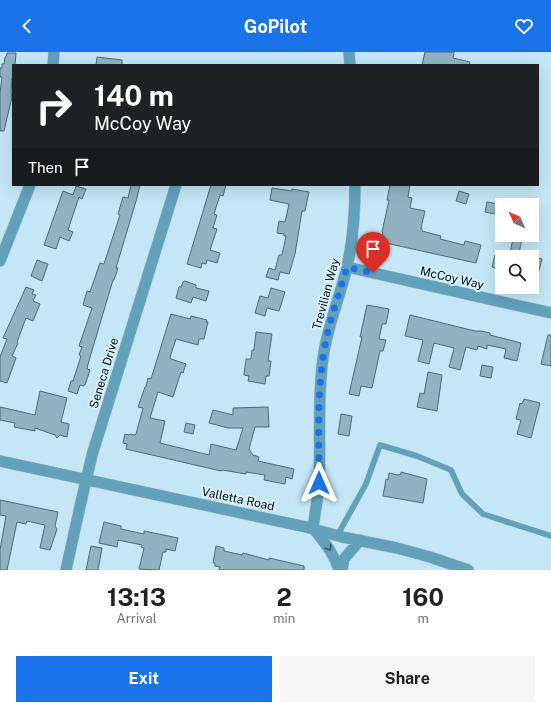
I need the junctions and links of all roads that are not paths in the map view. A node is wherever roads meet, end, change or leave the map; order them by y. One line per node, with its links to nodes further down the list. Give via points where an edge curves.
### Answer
1 (54, 52): 3 (street)
2 (349, 52): 4 (street)
3 (53, 64)
4 (350, 64)
5 (30, 186): 8 (street)
6 (176, 186): 12 (street, Seneca Drive)
7 (355, 186): 9 (street, Trevilian Way, via 353,228)
8 (0, 261)
9 (347, 267): 10 (street, McCoy Way); 13 (street, Trevilian Way, via 323,356 319,403 319,483)
10 (551, 313)
11 (0, 460): 12 (street, Valletta Road)
12 (86, 479): 13 (street, Valletta Road); 17 (street, Seneca Drive)
13 (313, 528): 14 (street, Valletta Road); 18 (street, one-way to 18, via 329,547)
14 (338, 536): 15 (lane, via 366,484 380,445 451,470 462,494 483,514); 16 (street, Valletta Road)
15 (551, 536)
16 (360, 540): 18 (street, via 344,559); 19 (street, Valletta Road, via 430,557)
17 (66, 570)
18 (341, 570)
19 (468, 570)

